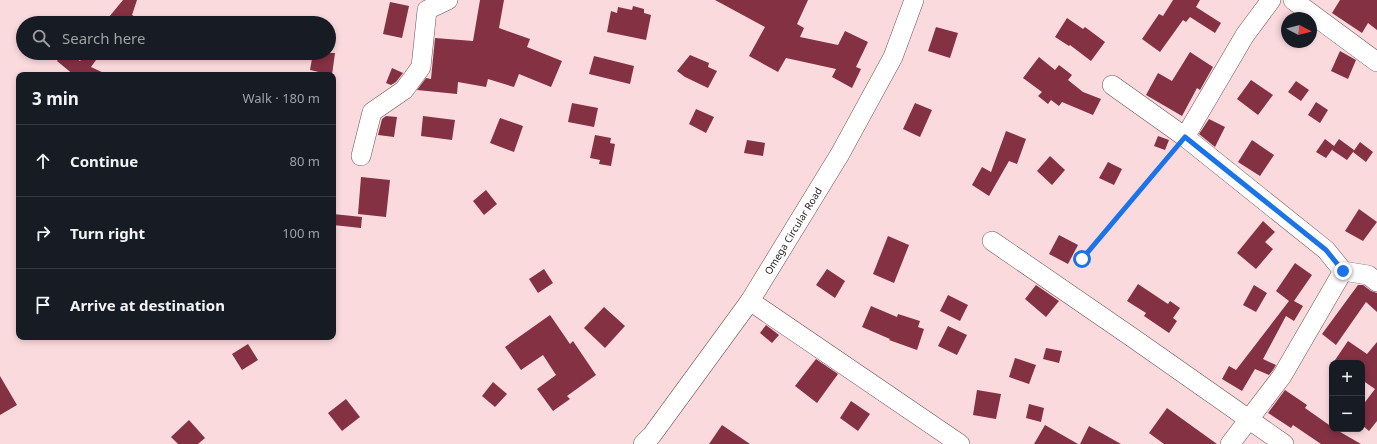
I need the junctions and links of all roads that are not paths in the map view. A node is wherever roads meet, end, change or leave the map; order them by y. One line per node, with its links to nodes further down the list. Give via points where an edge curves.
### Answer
1 (448, 0): 8 (street, via 427,10 420,67 404,90 372,112)
2 (914, 0): 12 (street, Omega Circular Road, via 893,56 840,154)
3 (1271, 0): 7 (street, via 1245,35)
4 (1294, 0): 5 (street)
5 (1377, 62)
6 (1112, 85): 7 (street)
7 (1185, 137): 10 (street, via 1326,250)
8 (361, 156)
9 (992, 240): 13 (street)
10 (1343, 271): 11 (street, via 1368,275); 13 (street, via 1282,376)
11 (1377, 282)
12 (750, 301): 14 (street, Omega Circular Road); 15 (street)
13 (1249, 419): 16 (street); 17 (street)
14 (653, 441)
15 (960, 444)
16 (1230, 444)
17 (1284, 444)

